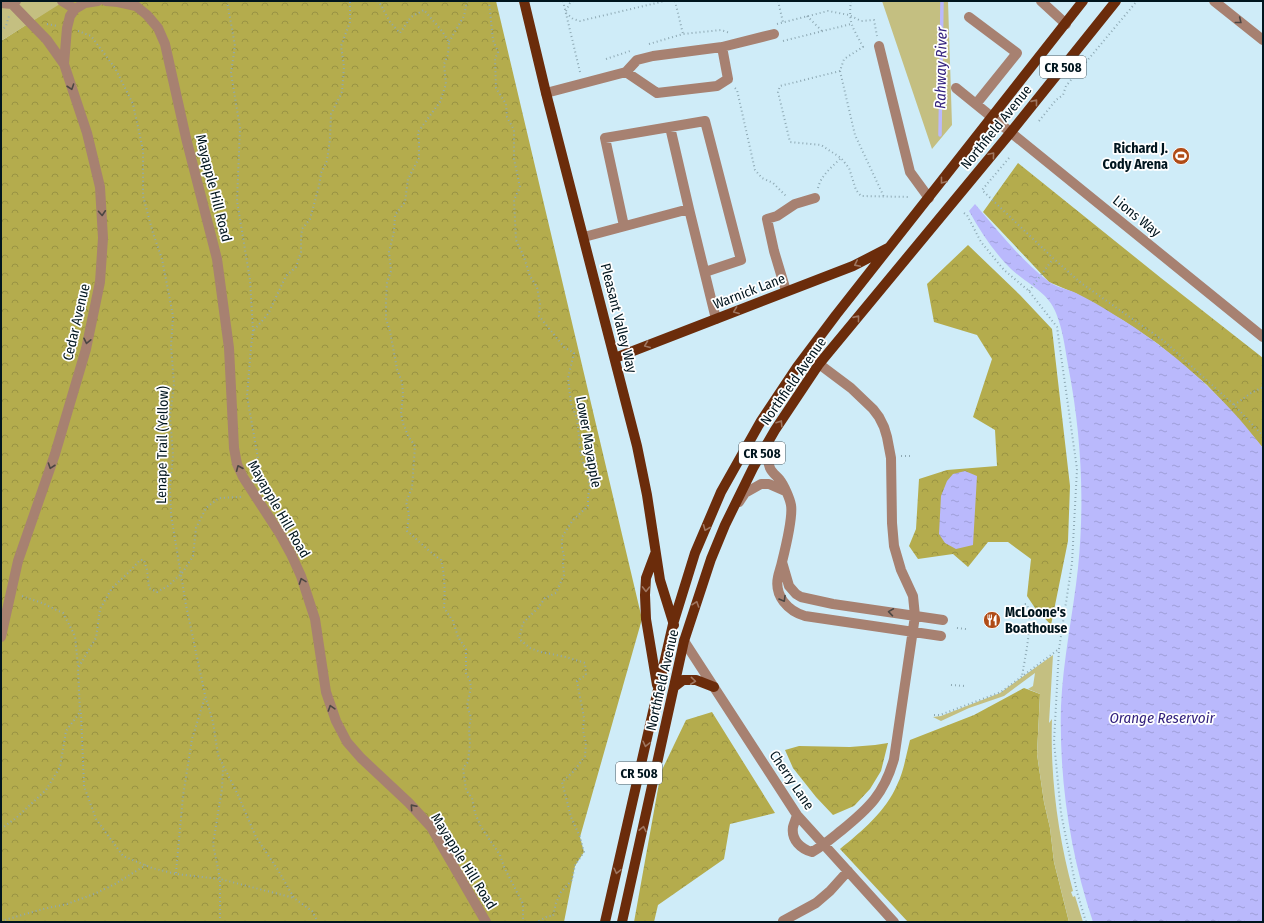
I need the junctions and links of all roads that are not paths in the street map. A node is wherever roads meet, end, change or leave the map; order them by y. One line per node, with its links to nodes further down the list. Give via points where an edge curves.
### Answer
1 (63, 1): 11 (street)
2 (98, 1): 11 (street)
3 (106, 1): 59 (street, Mayapple Hill Road, one-way to 3, via 431,828 409,803 361,758 347,742 336,721 326,692 315,619 292,554 237,464 229,348 217,259 165,44 158,28 136,6)
4 (524, 1): 21 (main road, Pleasant Valley Way)
5 (1042, 1): 13 (street)
6 (1083, 1): 13 (main road, Northfield Avenue / CR 508)
7 (1116, 1): 25 (main road, Northfield Avenue / CR 508, one-way to 7)
8 (1214, 1): 15 (street, one-way to 15)
9 (1, 3): 10 (street)
10 (13, 3): 18 (street, via 47,40)
11 (75, 9): 18 (street, Cedar Avenue, via 67,28)
12 (969, 17): 22 (street, via 1017,53)
13 (1066, 24): 23 (main road, Northfield Avenue / CR 508)
14 (775, 38): 16 (street)
15 (1263, 40)
16 (722, 46): 19 (street, via 637,60); 19 (street, via 728,78 717,86 657,93)
17 (879, 46): 27 (street, via 910,172)
18 (64, 64): 50 (street, Cedar Avenue, one-way to 50, via 87,133 100,188 103,238 100,282 86,349 55,454 18,561)
19 (626, 72): 21 (street)
20 (956, 88): 22 (street, Lions Way)
21 (546, 93): 30 (main road, Pleasant Valley Way)
22 (976, 104): 23 (street, Lions Way)
23 (993, 117): 25 (street, Lions Way); 27 (main road, Northfield Avenue / CR 508, one-way to 27)
24 (670, 127): 28 (street); 29 (street, via 605,138); 32 (street, via 705,121 742,260)
25 (1011, 132): 34 (main road, Northfield Avenue / CR 508, one-way to 25); 37 (street, Lions Way)
26 (815, 198): 35 (street, via 795,204 777,216 767,219)
27 (929, 198): 31 (main road, Northfield Avenue / CR 508)
28 (689, 209): 29 (street); 32 (street)
29 (624, 226): 30 (street)
30 (584, 237): 38 (main road, Pleasant Valley Way)
31 (891, 246): 33 (main road, Northfield Avenue / CR 508); 35 (main road, Warnick Lane, one-way to 35, via 853,266)
32 (705, 272): 36 (street)
33 (867, 277): 34 (main road); 47 (main road, Northfield Avenue / CR 508, one-way to 47, via 797,367 740,458 721,492 696,553)
34 (882, 288): 39 (main road, Northfield Avenue / CR 508, one-way to 34)
35 (786, 292): 36 (main road, Warnick Lane, one-way to 36)
36 (716, 319): 38 (main road, Warnick Lane, one-way to 38)
37 (1263, 337)
38 (615, 358): 43 (main road, Pleasant Valley Way, via 637,446)
39 (819, 364): 40 (main road, Northfield Avenue / CR 508, one-way to 39); 45 (street, via 851,388 873,409 884,427 892,458 894,546 900,570 913,596)
40 (767, 444): 41 (street, via 770,468 781,481); 42 (main road, Northfield Avenue / CR 508)
41 (785, 491): 42 (street, via 769,484 761,484 745,493); 44 (street, via 792,510)
42 (725, 526): 51 (main road, Northfield Avenue / CR 508, one-way to 42, via 711,559)
43 (656, 552): 47 (main road, Pleasant Valley Way, via 660,580); 54 (main road, one-way to 54, via 646,578 645,595 646,619)
44 (782, 562): 45 (street, one-way to 44, via 801,597 789,586); 48 (street, one-way to 48, via 777,578 778,588 782,600 794,612 805,616)
45 (915, 616): 46 (street); 48 (street)
46 (943, 620)
47 (673, 624): 51 (main road, Pleasant Valley Way); 54 (main road, Northfield Avenue / CR 508)
48 (913, 632): 49 (street); 56 (street, via 896,748 889,775 880,792 863,813)
49 (941, 636)
50 (1, 637)
51 (684, 641): 52 (main road, Northfield Avenue / CR 508); 53 (street, Cherry Lane)
52 (674, 687): 53 (main road, one-way to 53, via 683,680 696,680); 61 (main road, Northfield Avenue / CR 508, one-way to 52)
53 (714, 687): 55 (street, Cherry Lane)
54 (658, 691): 60 (main road, Northfield Avenue / CR 508, one-way to 60)
55 (797, 815): 56 (street, Cherry Lane); 56 (street, via 793,827 794,838 804,850 812,852)
56 (824, 845): 57 (street, Cherry Lane)
57 (848, 872): 58 (street, via 816,903); 62 (street, Cherry Lane)
58 (783, 921)
59 (486, 922)
60 (605, 922)
61 (622, 922)
62 (894, 922)

